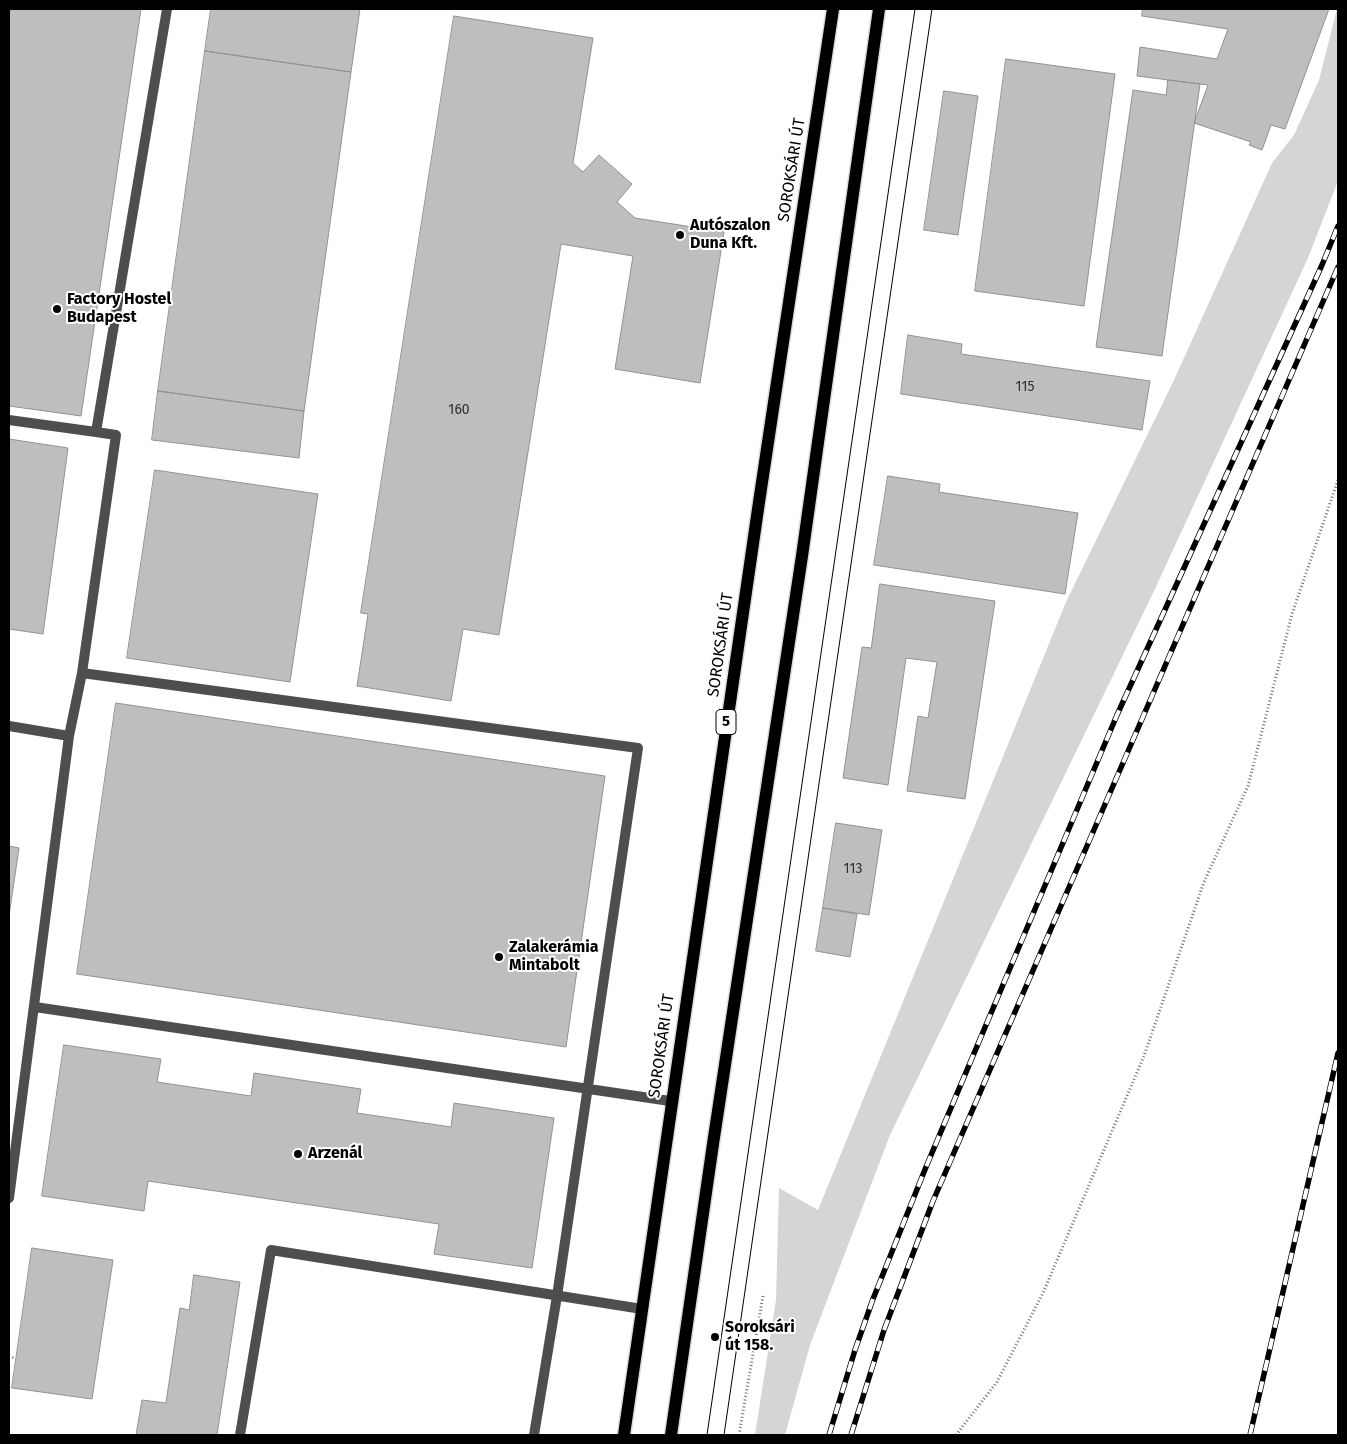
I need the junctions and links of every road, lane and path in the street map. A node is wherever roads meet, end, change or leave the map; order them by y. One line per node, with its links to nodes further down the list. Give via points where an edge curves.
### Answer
1 (166, 9): 5 (lane)
2 (833, 9): 12 (main road, SOROKSÁRI ÚT / 5)
3 (879, 9): 22 (main road)
4 (9, 420): 5 (lane)
5 (96, 432): 7 (lane, via 116,435)
6 (1338, 480): 24 (path, via 1292,614 1248,786 1204,882 1144,1056 1043,1293 997,1382)
7 (82, 673): 9 (lane); 11 (lane, via 638,748)
8 (9, 726): 9 (lane)
9 (69, 736): 10 (lane)
10 (34, 1007): 11 (lane); 13 (lane)
11 (588, 1089): 12 (lane); 14 (lane)
12 (670, 1101): 16 (main road, SOROKSÁRI ÚT / 5)
13 (9, 1198)
14 (557, 1296): 16 (lane); 19 (lane, via 271,1250); 20 (lane)
15 (763, 1296): 23 (path)
16 (642, 1309): 21 (main road, SOROKSÁRI ÚT / 5)
17 (9, 1357): 18 (path)
18 (16, 1358)
19 (240, 1435)
20 (534, 1435)
21 (624, 1435)
22 (671, 1435)
23 (739, 1435)
24 (956, 1435)

